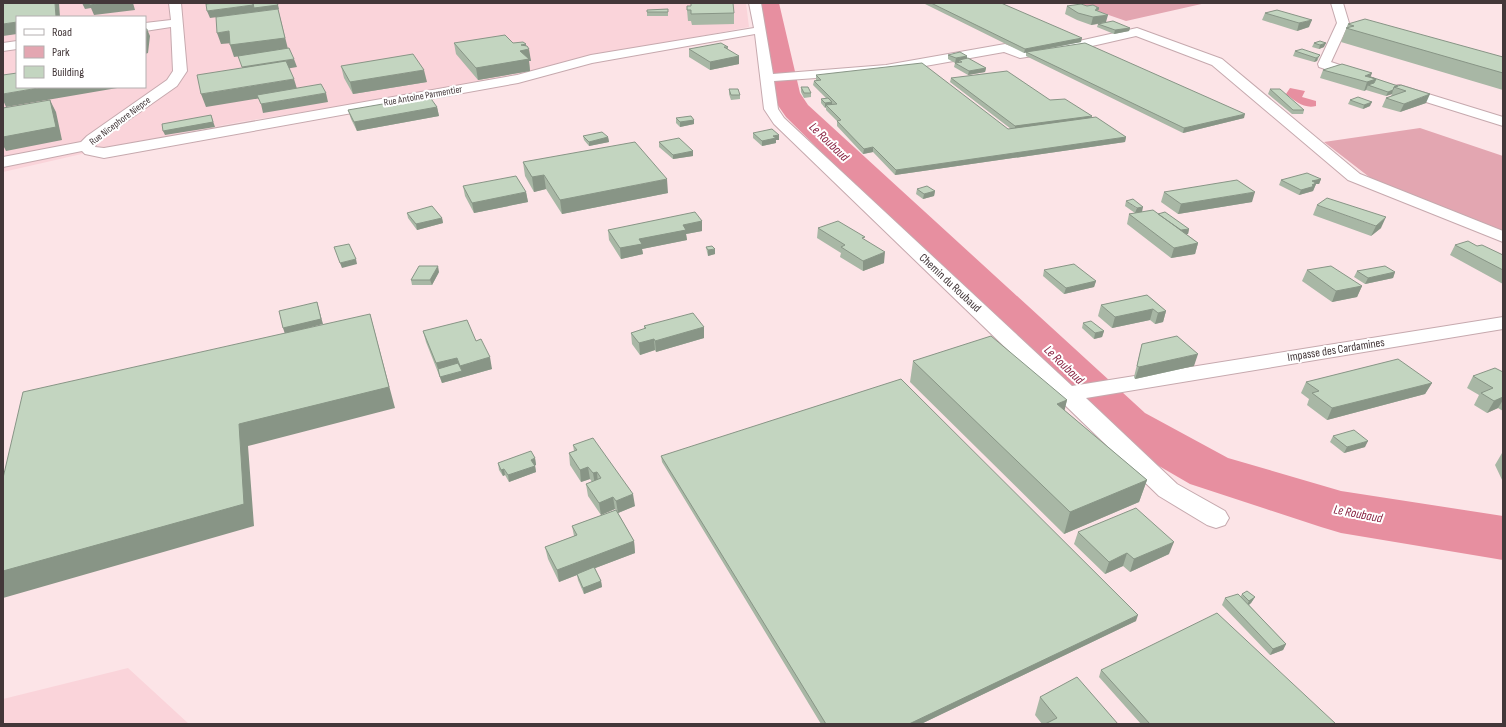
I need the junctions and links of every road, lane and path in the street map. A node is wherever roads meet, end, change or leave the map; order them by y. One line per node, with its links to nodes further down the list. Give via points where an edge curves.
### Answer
1 (176, 3): 4 (street, Rue Nicephore Niepce)
2 (755, 3): 6 (street, Chemin du Roubaud)
3 (1337, 3): 10 (street, via 1349,25 1324,64)
4 (176, 23): 5 (street); 13 (street, Rue Nicephore Niepce, via 180,71 172,83 92,139)
5 (146, 27)
6 (760, 30): 9 (street, Chemin du Roubaud); 13 (street, Rue Antoine Parmentier, via 591,59 518,79 111,152 90,151)
7 (16, 45): 8 (street)
8 (3, 47)
9 (768, 78): 15 (street, via 886,69 1006,48 1020,54 1079,45 1137,32 1217,62 1354,177); 17 (street, Chemin du Roubaud, via 772,109 779,121)
10 (1369, 79)
11 (1384, 84): 12 (street)
12 (1503, 122)
13 (86, 146): 14 (street, Rue Nicephore Niepce)
14 (3, 162)
15 (1503, 237)
16 (1503, 323): 17 (street, Impasse des Cardamines)
17 (1068, 394): 18 (street, Chemin du Roubaud, via 1168,490)
18 (1216, 518)

